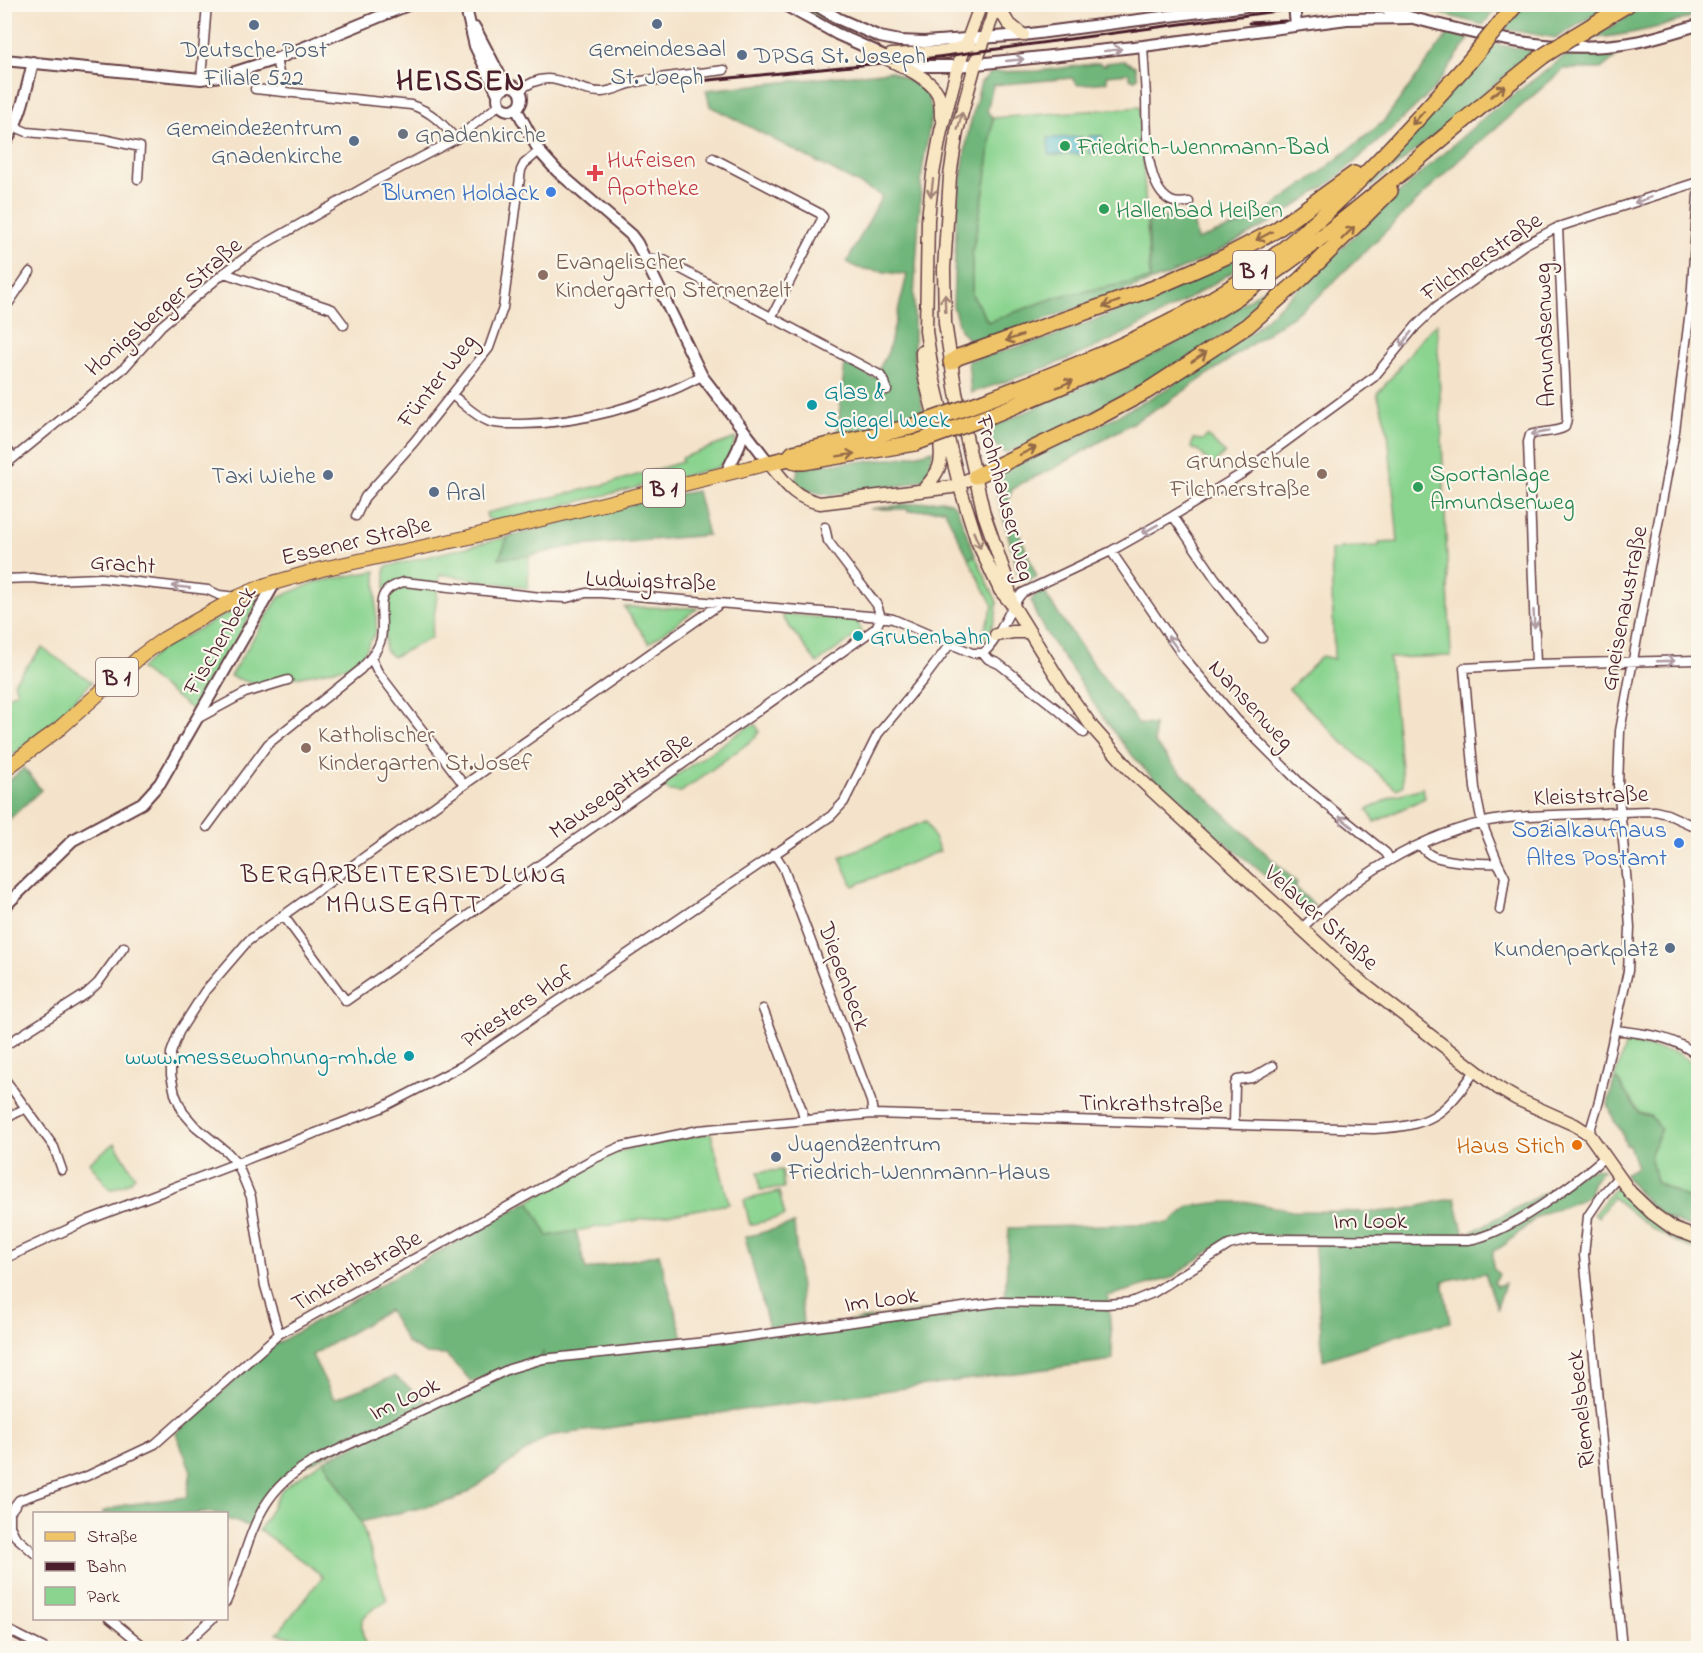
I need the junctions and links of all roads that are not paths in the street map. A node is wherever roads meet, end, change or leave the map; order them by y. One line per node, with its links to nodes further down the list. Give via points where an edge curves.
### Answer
1 (207, 4): 29 (street)
2 (410, 4): 13 (street)
3 (465, 4): 33 (street)
4 (783, 4): 21 (street)
5 (814, 4): 19 (street, via 863,30 900,41)
6 (981, 4): 19 (main road, Frohnhauser Weg)
7 (1262, 4): 17 (street)
8 (1294, 4): 16 (street)
9 (1374, 4): 14 (street)
10 (1516, 4): 39 (highway, B 1, one-way to 39, bridge)
11 (1628, 4): 36 (highway, one-way to 11, bridge, via 1543,57)
12 (997, 5): 17 (main road, via 1008,23); 18 (main road, Frohnhauser Weg)
13 (399, 7): 23 (street)
14 (1410, 18): 15 (street, via 1510,40 1573,48 1624,44); 16 (street, via 1347,19)
15 (1698, 25)
16 (1296, 26): 20 (street)
17 (1023, 35): 18 (street)
18 (985, 39): 19 (main road); 26 (main road, Frohnhauser Weg)
19 (968, 43): 22 (main road, via 946,52); 27 (main road, Frohnhauser Weg)
20 (1143, 46): 26 (street, one-way to 20); 46 (street, via 1149,157 1154,179 1170,201)
21 (867, 49): 22 (street); 37 (main road, via 932,86 940,104)
22 (891, 55): 27 (street, via 922,66)
23 (276, 59): 29 (street); 32 (street)
24 (4, 60): 25 (street)
25 (33, 62): 29 (street); 35 (street)
26 (975, 65): 27 (street); 55 (main road, Frohnhauser Weg, one-way to 26, via 945,323 944,269 950,176 957,131)
27 (958, 66): 37 (main road, Frohnhauser Weg)
28 (724, 70): 31 (street, via 625,84 603,92 544,79)
29 (201, 79)
30 (255, 89): 32 (street)
31 (519, 91): 33 (street, via 516,87); 34 (street, via 521,101)
32 (283, 92): 38 (street, via 411,105 438,118)
33 (501, 95): 34 (street, via 504,108); 38 (street, Honigsberger Straße)
34 (516, 108): 41 (street)
35 (15, 127): 40 (street); 43 (street, via 27,132 103,139 140,147)
36 (1454, 127): 63 (highway, one-way to 36, bridge, via 804,462 915,443 1086,376 1165,338 1281,267); 67 (highway, one-way to 36, via 1147,391 1247,326 1301,279)
37 (941, 131): 54 (main road, Frohnhauser Weg, one-way to 54, via 928,219)
38 (456, 139): 50 (street, Honigsberger Straße, via 258,248)
39 (1397, 141): 55 (highway, one-way to 55, via 1304,211 1227,256 1154,288); 63 (highway, B 1, bridge, via 1331,209 1272,257 1225,291 1160,327 1082,363 911,427 793,453)
40 (4, 145)
41 (539, 151): 48 (street, via 631,235); 59 (street, Fünter Weg, via 524,164 520,179 501,318 486,354)
42 (713, 158): 52 (street, via 823,217)
43 (138, 179)
44 (1698, 183): 47 (street, Filchnerstraße, one-way to 47)
45 (1698, 195): 87 (street, Gneisenaustraße, via 1691,302 1675,431)
46 (1189, 202)
47 (1558, 227): 71 (street, Filchnerstraße, one-way to 71, via 1524,244 1437,306 1374,377 1243,473); 88 (street, Amundsenweg, one-way to 88, via 1567,419 1559,431 1530,435 1528,442)
48 (644, 258): 52 (street, via 664,260); 56 (street)
49 (30, 272): 51 (street)
50 (224, 273): 53 (street, via 332,309); 62 (street, Honigsberger Straße, via 161,326 124,368)
51 (4, 310)
52 (771, 318): 58 (street, via 879,375)
53 (344, 325)
54 (926, 331): 57 (main road, Frohnhauser Weg); 69 (main road, via 923,370 941,452 939,467)
55 (951, 362): 57 (main road); 67 (main road, Frohnhauser Weg)
56 (702, 376): 59 (street, via 597,416 538,423 488,421); 60 (street)
57 (933, 377): 68 (main road, Frohnhauser Weg)
58 (887, 390)
59 (452, 395): 70 (street, Fünter Weg, via 364,497)
60 (744, 431): 64 (street); 66 (street)
61 (4, 447): 62 (street)
62 (14, 457): 65 (street, Honigsberger Straße)
63 (789, 458): 64 (highway, B 1)
64 (769, 463): 66 (main road, Essener Straße / B 1); 69 (main road, via 801,498 820,502)
65 (4, 466)
66 (726, 473): 75 (main road, Essener Straße / B 1)
67 (976, 476): 68 (main road); 78 (main road, Frohnhauser Weg)
68 (958, 484): 69 (main road); 78 (main road, Frohnhauser Weg, one-way to 78, via 977,541 1000,590)
69 (923, 490)
70 (356, 516)
71 (1173, 516): 73 (street, Filchnerstraße, one-way to 73); 82 (street)
72 (825, 527): 79 (street, via 828,541 877,605)
73 (1111, 551): 78 (street, Filchnerstraße, via 1028,589); 100 (street, Nansenweg, one-way to 73, via 1300,783 1237,720 1182,655)
74 (4, 579): 76 (street, Gracht, one-way to 74, via 101,578)
75 (276, 582): 76 (main road, Essener Straße / B 1); 90 (street, Fischenbeck)
76 (238, 597): 92 (main road, Essener Straße / B 1, via 142,655 60,728)
77 (720, 604): 79 (street, Ludwigstraße); 85 (street, Ludwigstraße, via 601,593 541,597 404,582 394,585 382,598 381,637); 93 (street)
78 (1012, 604): 80 (main road, Velauer Straße); 81 (street)
79 (881, 617): 83 (street); 104 (street, Mausegattstraße, via 876,628 346,1001)
80 (1029, 632): 81 (main road); 105 (main road, Velauer Straße, via 1093,728 1132,772)
81 (996, 635): 84 (street)
82 (1262, 638)
83 (950, 644): 84 (street); 99 (street, Priesters Hof, via 878,734 844,802 831,816)
84 (983, 653): 91 (street)
85 (371, 658): 93 (street); 96 (street, via 268,744)
86 (1698, 660): 87 (street, one-way to 86)
87 (1633, 662): 88 (street); 94 (street, Gneisenaustraße, via 1620,731)
88 (1536, 664): 95 (street, via 1464,668)
89 (288, 680): 90 (street, Fischenbeck, via 245,693)
90 (196, 719): 102 (street, Fischenbeck, via 160,783 142,803 73,840)
91 (1084, 733)
92 (4, 770)
93 (464, 786): 104 (street)
94 (1620, 811): 95 (street, Kleiststraße, via 1516,817); 97 (street, Kleiststraße, via 1661,812); 108 (street, Gneisenaustraße, via 1629,950)
95 (1482, 823): 98 (street, Kleiststraße); 101 (street)
96 (207, 827)
97 (1698, 828)
98 (1420, 845): 100 (street, Kleiststraße); 101 (street, via 1434,856)
99 (774, 853): 115 (street, Diepenbeck, via 824,974); 121 (street, Priesters Hof, via 462,1066 381,1108)
100 (1390, 860): 105 (street, Kleiststraße, via 1338,896)
101 (1498, 863): 103 (street, via 1505,877)
102 (4, 907)
103 (1500, 910)
104 (283, 915): 121 (street, via 248,941 212,983 179,1032 171,1053 171,1075 183,1112)
105 (1302, 928): 112 (main road, Velauer Straße, via 1352,975)
106 (124, 947): 109 (street, via 86,994)
107 (763, 1009): 117 (street)
108 (1616, 1030): 110 (street, via 1674,1041); 119 (street, Gneisenaustraße)
109 (4, 1046)
110 (1698, 1056)
111 (1273, 1066): 118 (street, via 1252,1078 1237,1080)
112 (1475, 1071): 118 (street, Tinkrathstraße, via 1458,1095 1434,1117 1406,1127); 119 (main road, Velauer Straße, via 1517,1099)
113 (4, 1077): 114 (street)
114 (26, 1108): 116 (street); 122 (street, via 54,1147)
115 (873, 1114): 117 (street, Tinkrathstraße); 118 (street, Tinkrathstraße)
116 (4, 1119)
117 (804, 1120): 126 (street, Tinkrathstraße, via 699,1130 608,1152)
118 (1234, 1124)
119 (1589, 1134): 120 (main road, Velauer Straße)
120 (1606, 1156): 123 (main road, Velauer Straße); 128 (street, Im Look, via 1543,1204 1479,1239 1253,1239 1229,1245 1153,1293 1131,1302 1000,1302 526,1363 312,1462 288,1478 264,1506)
121 (237, 1163): 125 (street, Priesters Hof, via 88,1220); 126 (street, via 250,1197 265,1286)
122 (63, 1170)
123 (1618, 1177): 124 (main road, Velauer Straße, via 1652,1213 1674,1229); 135 (street, Riemelsbeck, via 1588,1216 1584,1255)
124 (1698, 1238)
125 (4, 1259)
126 (279, 1334): 127 (street, Tinkrathstraße, via 155,1444 87,1476 19,1500 10,1512 10,1526)
127 (33, 1552)
128 (228, 1597)
129 (111, 1620): 133 (street)
130 (211, 1620): 134 (street)
131 (4, 1628): 132 (street)
132 (44, 1648)
133 (146, 1648)
134 (181, 1648)
135 (1622, 1648)

